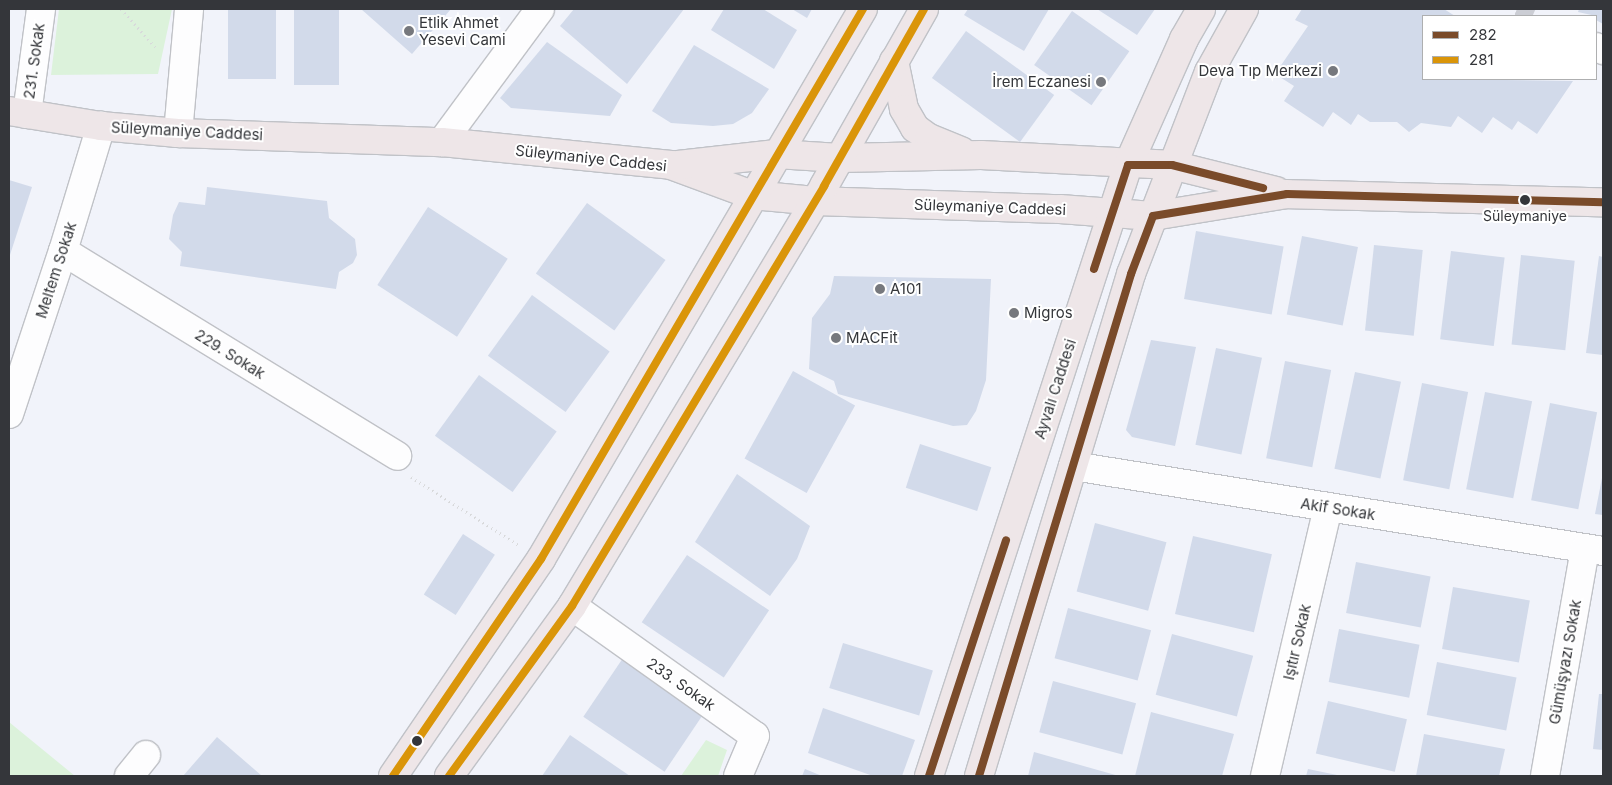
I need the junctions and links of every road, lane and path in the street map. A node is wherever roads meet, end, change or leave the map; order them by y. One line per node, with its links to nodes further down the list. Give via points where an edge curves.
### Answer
1 (41, 9): 11 (street, 231. Sokak)
2 (120, 9): 10 (path)
3 (189, 9): 10 (street)
4 (540, 9): 14 (street)
5 (863, 9): 15 (main road)
6 (924, 9): 9 (main road)
7 (1201, 9): 18 (main road, Ayvalı Caddesi, via 1184,39)
8 (1244, 9): 19 (main road, via 1209,72)
9 (894, 61): 16 (main road, Süleymaniye Caddesi, via 904,109 915,128 952,148); 17 (main road)
10 (182, 76): 13 (street)
11 (18, 112): 12 (main road, Süleymaniye Caddesi)
12 (101, 126): 13 (main road, Süleymaniye Caddesi); 27 (street, Meltem Sokak)
13 (178, 133): 14 (main road, Süleymaniye Caddesi)
14 (442, 142): 20 (main road, Süleymaniye Caddesi)
15 (776, 154): 17 (main road, Süleymaniye Caddesi); 20 (main road, Süleymaniye Caddesi); 22 (main road)
16 (981, 155): 17 (main road, Süleymaniye Caddesi); 18 (main road, Süleymaniye Caddesi)
17 (840, 158): 24 (main road)
18 (1128, 165): 19 (main road, Süleymaniye Caddesi); 25 (main road, Ayvalı Caddesi)
19 (1172, 165): 21 (main road, Süleymaniye Caddesi); 26 (main road)
20 (671, 166): 22 (main road, Süleymaniye Caddesi)
21 (1287, 194): 23 (main road, Süleymaniye Caddesi); 26 (main road, Süleymaniye Caddesi)
22 (752, 196): 24 (main road, Süleymaniye Caddesi); 33 (main road)
23 (1601, 198)
24 (815, 201): 25 (main road, Süleymaniye Caddesi); 34 (main road)
25 (1113, 212): 26 (main road, Süleymaniye Caddesi); 40 (main road, Ayvalı Caddesi)
26 (1153, 216): 30 (main road, via 1131,274)
27 (63, 251): 28 (street, Meltem Sokak); 29 (street, 229. Sokak)
28 (9, 414)
29 (397, 456): 33 (path, via 406,474)
30 (1073, 466): 31 (street, Akif Sokak); 41 (main road)
31 (1328, 507): 32 (street, Akif Sokak); 42 (street, Işıtır Sokak)
32 (1594, 550): 43 (street, Gümüşyazı Sokak)
33 (541, 559): 37 (main road)
34 (572, 606): 38 (main road); 39 (street, 233. Sokak, via 755,736)
35 (146, 755): 36 (street)
36 (129, 776)
37 (393, 776)
38 (449, 776)
39 (738, 776)
40 (928, 776)
41 (979, 776)
42 (1265, 776)
43 (1545, 776)

